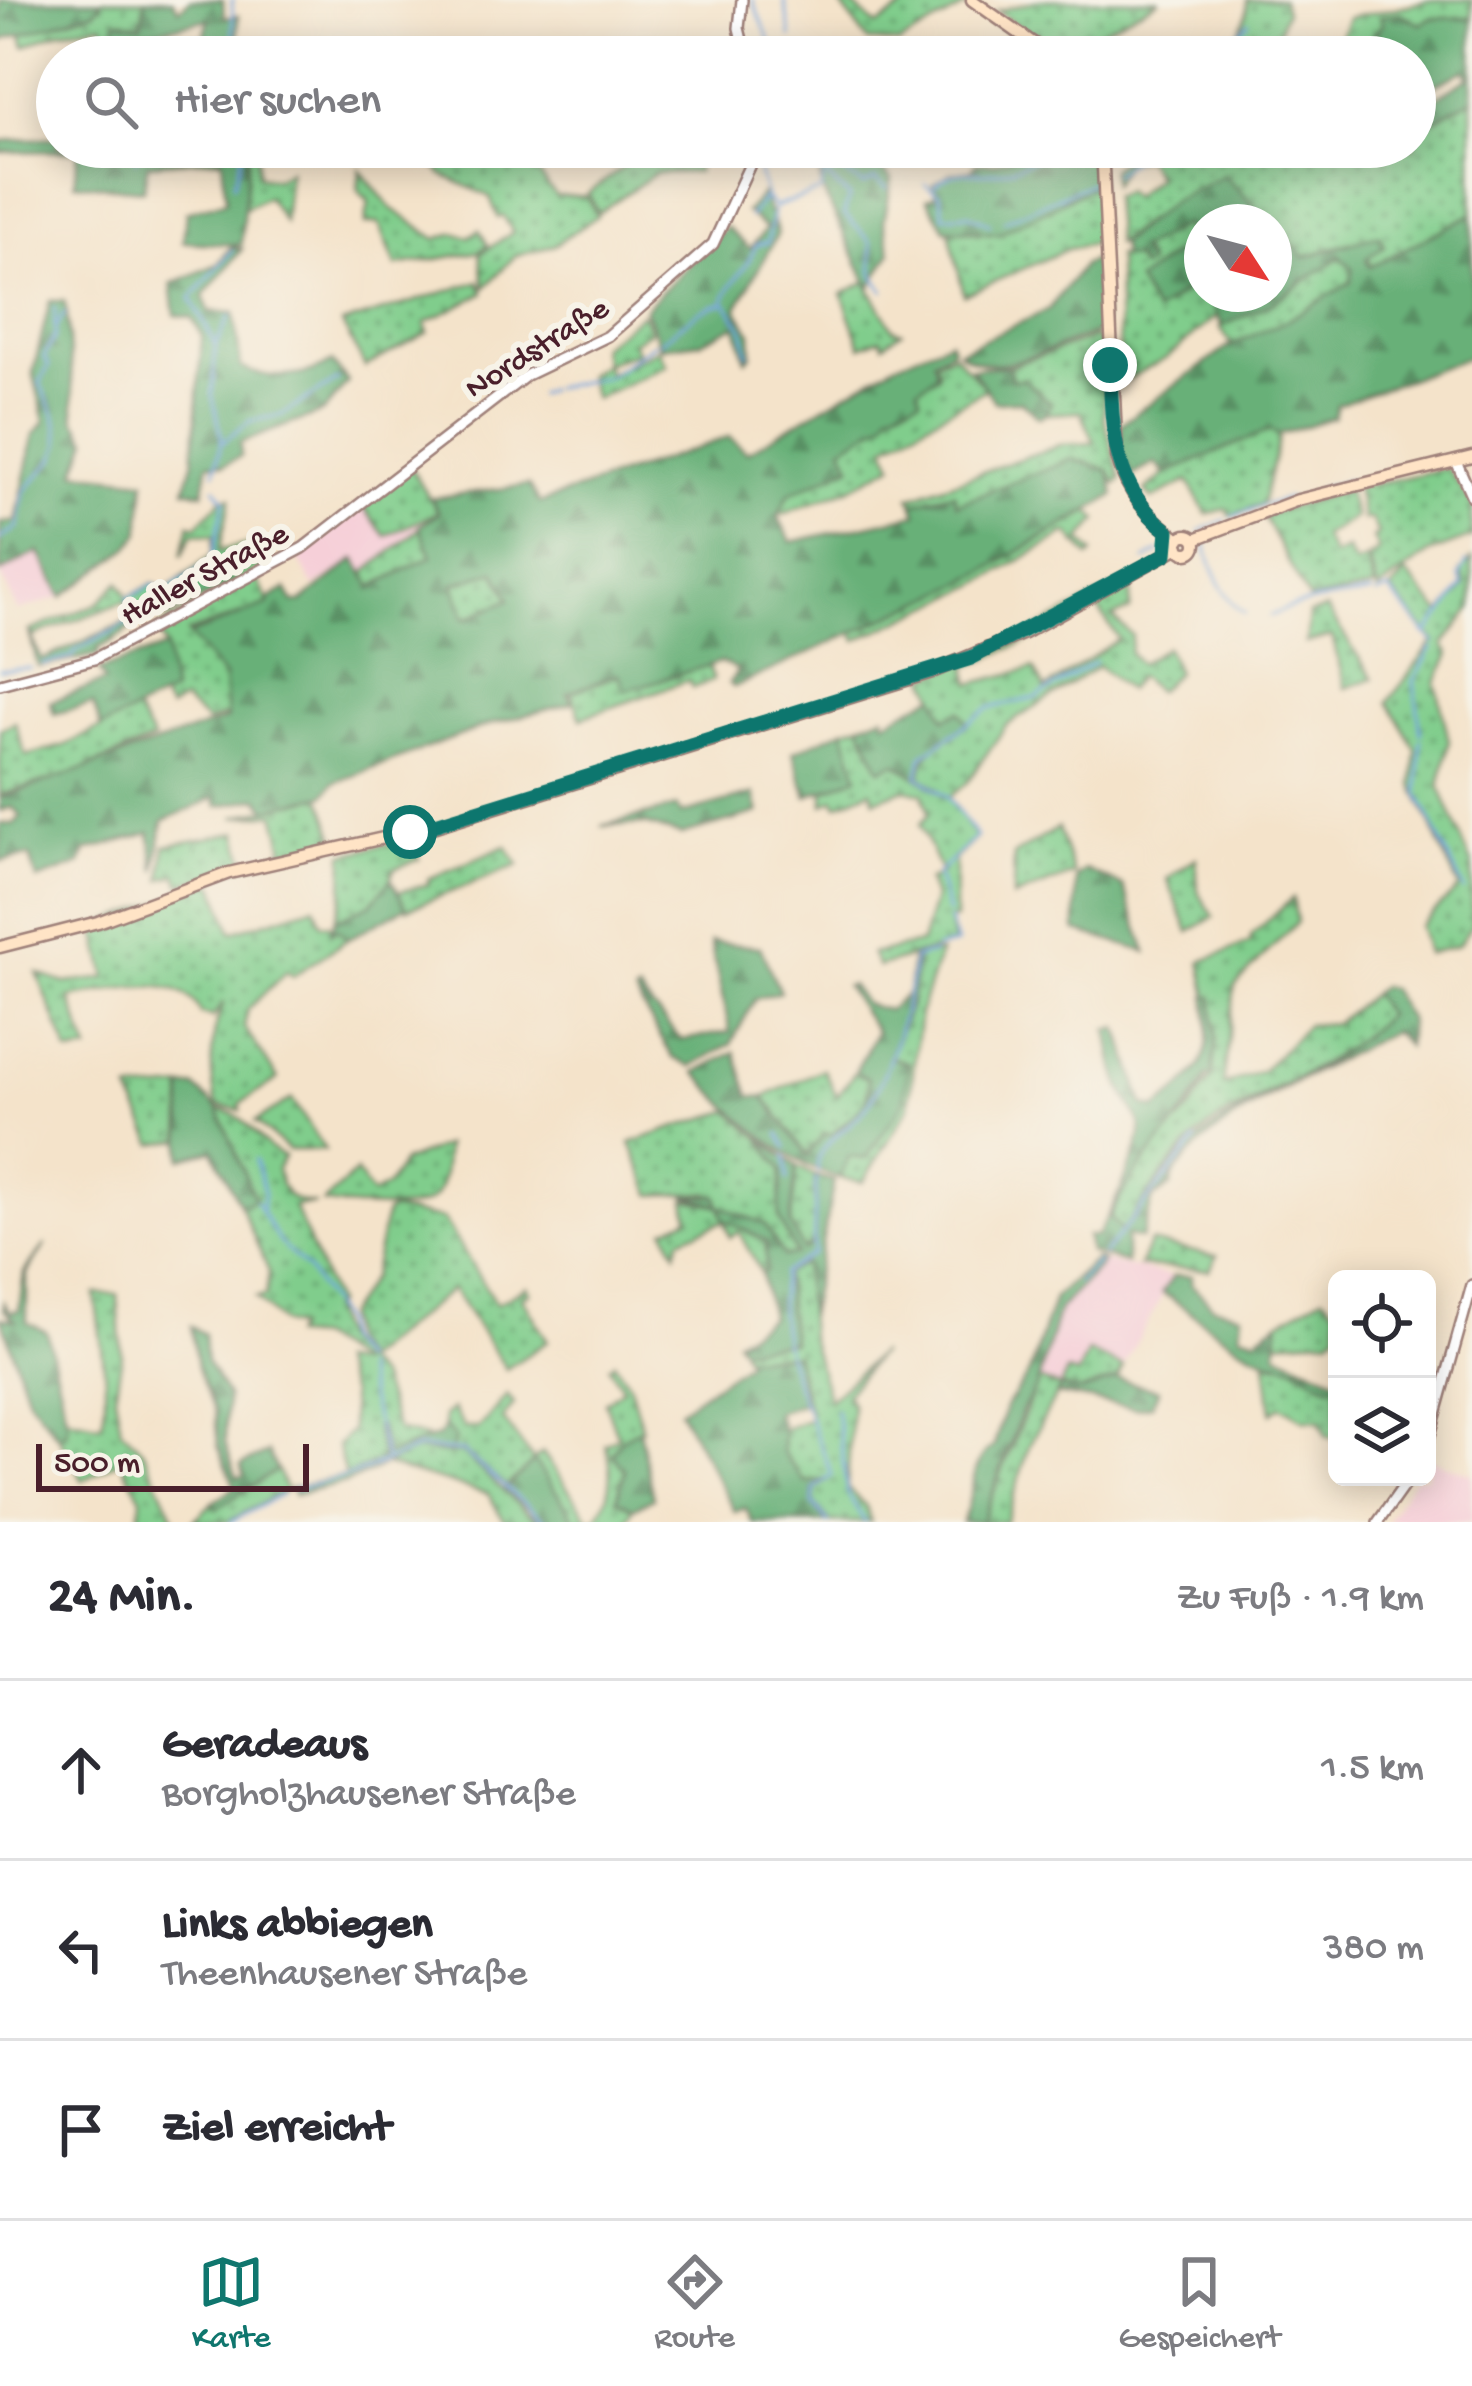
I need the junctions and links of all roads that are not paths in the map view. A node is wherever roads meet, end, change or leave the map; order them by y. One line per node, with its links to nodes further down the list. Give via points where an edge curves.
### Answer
1 (742, 0): 3 (street)
2 (972, 0): 4 (main road)
3 (741, 36)
4 (1023, 36)
5 (748, 168): 9 (street, Nordstraße, via 707,251 608,336 527,375)
6 (1103, 168): 11 (main road, via 1115,444 1131,491)
7 (1472, 457): 8 (main road)
8 (1456, 461): 10 (street); 11 (main road)
9 (410, 464): 13 (street, Haller Straße, via 303,548 94,659)
10 (1472, 497)
11 (1176, 539): 12 (main road); 12 (main road)
12 (1166, 554): 14 (main road, via 1024,633 932,672 471,815 229,873 98,922)
13 (0, 684)
14 (0, 947)
15 (1472, 1285): 16 (street)
16 (1436, 1414)
17 (1404, 1486): 18 (street)
18 (1378, 1522)

